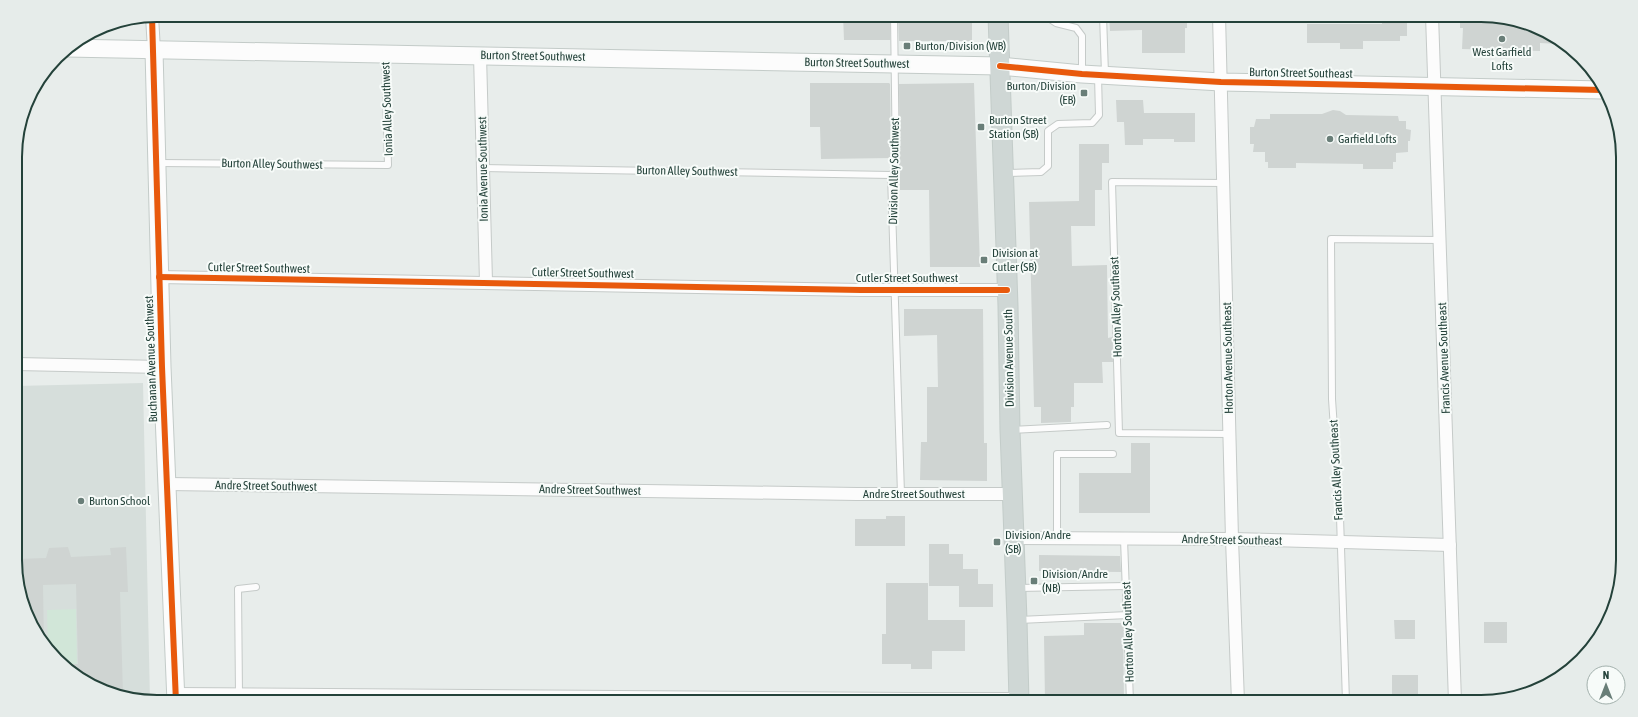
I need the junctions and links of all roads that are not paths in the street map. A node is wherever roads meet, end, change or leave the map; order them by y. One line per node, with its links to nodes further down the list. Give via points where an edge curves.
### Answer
1 (152, 22): 9 (street, Buchanan Avenue Southwest)
2 (894, 22): 12 (lane, Division Alley Southwest)
3 (998, 22): 13 (main road, Division Avenue South)
4 (1054, 22): 14 (lane, via 1076,28 1082,36)
5 (1103, 22): 15 (lane)
6 (1219, 22): 16 (street, Horton Avenue Southeast)
7 (1432, 22): 17 (street, Francis Avenue Southeast)
8 (77, 48): 9 (main road, Burton Street Southwest)
9 (154, 50): 10 (main road, Burton Street Southwest); 19 (main road, Buchanan Avenue Southwest)
10 (385, 54): 11 (main road, Burton Street Southwest); 20 (lane, Ionia Alley Southwest)
11 (480, 55): 12 (main road, Burton Street Southwest); 21 (street, Ionia Avenue Southwest)
12 (895, 64): 13 (main road, Burton Street Southwest); 23 (lane, Division Alley Southwest, via 896,170)
13 (1000, 66): 14 (main road, Burton Street Southeast); 22 (main road, Division Avenue South)
14 (1082, 74): 15 (main road, Burton Street Southeast)
15 (1102, 75): 16 (main road, Burton Street Southeast); 22 (lane, via 1099,115 1092,123 1058,124 1048,131 1048,166 1040,172)
16 (1221, 82): 17 (main road, Burton Street Southeast); 24 (street, Horton Avenue Southeast)
17 (1435, 86): 18 (main road, Burton Street Southeast); 25 (street, Francis Avenue Southeast)
18 (1598, 90)
19 (156, 163): 20 (lane, Burton Alley Southwest); 26 (main road, Buchanan Avenue Southwest)
20 (388, 165)
21 (483, 168): 23 (lane, Burton Alley Southwest); 27 (street, Ionia Avenue Southwest)
22 (1004, 173): 29 (main road, Division Avenue South)
23 (891, 175): 28 (lane, Division Alley Southwest)
24 (1224, 183): 34 (street, Horton Avenue Southeast); 34 (lane, Horton Alley Southeast, via 1112,182 1120,433)
25 (1440, 240): 43 (lane, Francis Alley Southeast, via 1331,239 1332,399); 44 (street, Francis Avenue Southeast)
26 (159, 277): 27 (street, Cutler Street Southwest); 31 (main road, Buchanan Avenue Southwest)
27 (486, 282): 28 (street, Cutler Street Southwest)
28 (894, 290): 29 (street, Cutler Street Southwest); 37 (lane, Division Alley Southwest)
29 (1007, 290): 33 (main road, Division Avenue South)
30 (22, 364): 31 (street)
31 (162, 367): 36 (main road, Buchanan Avenue Southwest)
32 (1107, 425): 33 (lane)
33 (1010, 430): 38 (main road, Division Avenue South)
34 (1229, 434): 42 (street, Horton Avenue Southeast)
35 (1114, 454): 40 (lane, via 1057,454)
36 (168, 484): 37 (street, Andre Street Southwest); 50 (main road, Buchanan Avenue Southwest)
37 (901, 494): 38 (street, Andre Street Southwest)
38 (1012, 494): 39 (main road, Division Avenue South)
39 (1014, 538): 40 (street, Andre Street Southeast); 47 (main road, Division Avenue South)
40 (1057, 539): 41 (street, Andre Street Southeast)
41 (1124, 539): 42 (street, Andre Street Southeast); 45 (lane, Horton Alley Southeast)
42 (1232, 539): 43 (street, Andre Street Southeast); 54 (street, Horton Avenue Southeast)
43 (1340, 542): 44 (street, Andre Street Southeast); 55 (lane, Francis Alley Southeast)
44 (1450, 545): 56 (street, Francis Avenue Southeast)
45 (1126, 586): 47 (lane); 48 (lane, Horton Alley Southeast)
46 (256, 587): 51 (lane, via 238,589)
47 (1016, 588): 49 (main road, Division Avenue South)
48 (1128, 615): 49 (lane); 53 (lane, Horton Alley Southeast)
49 (1017, 620): 52 (main road, Division Avenue South)
50 (176, 695)
51 (239, 695)
52 (1019, 695)
53 (1130, 695)
54 (1238, 695)
55 (1346, 695)
56 (1455, 695)

